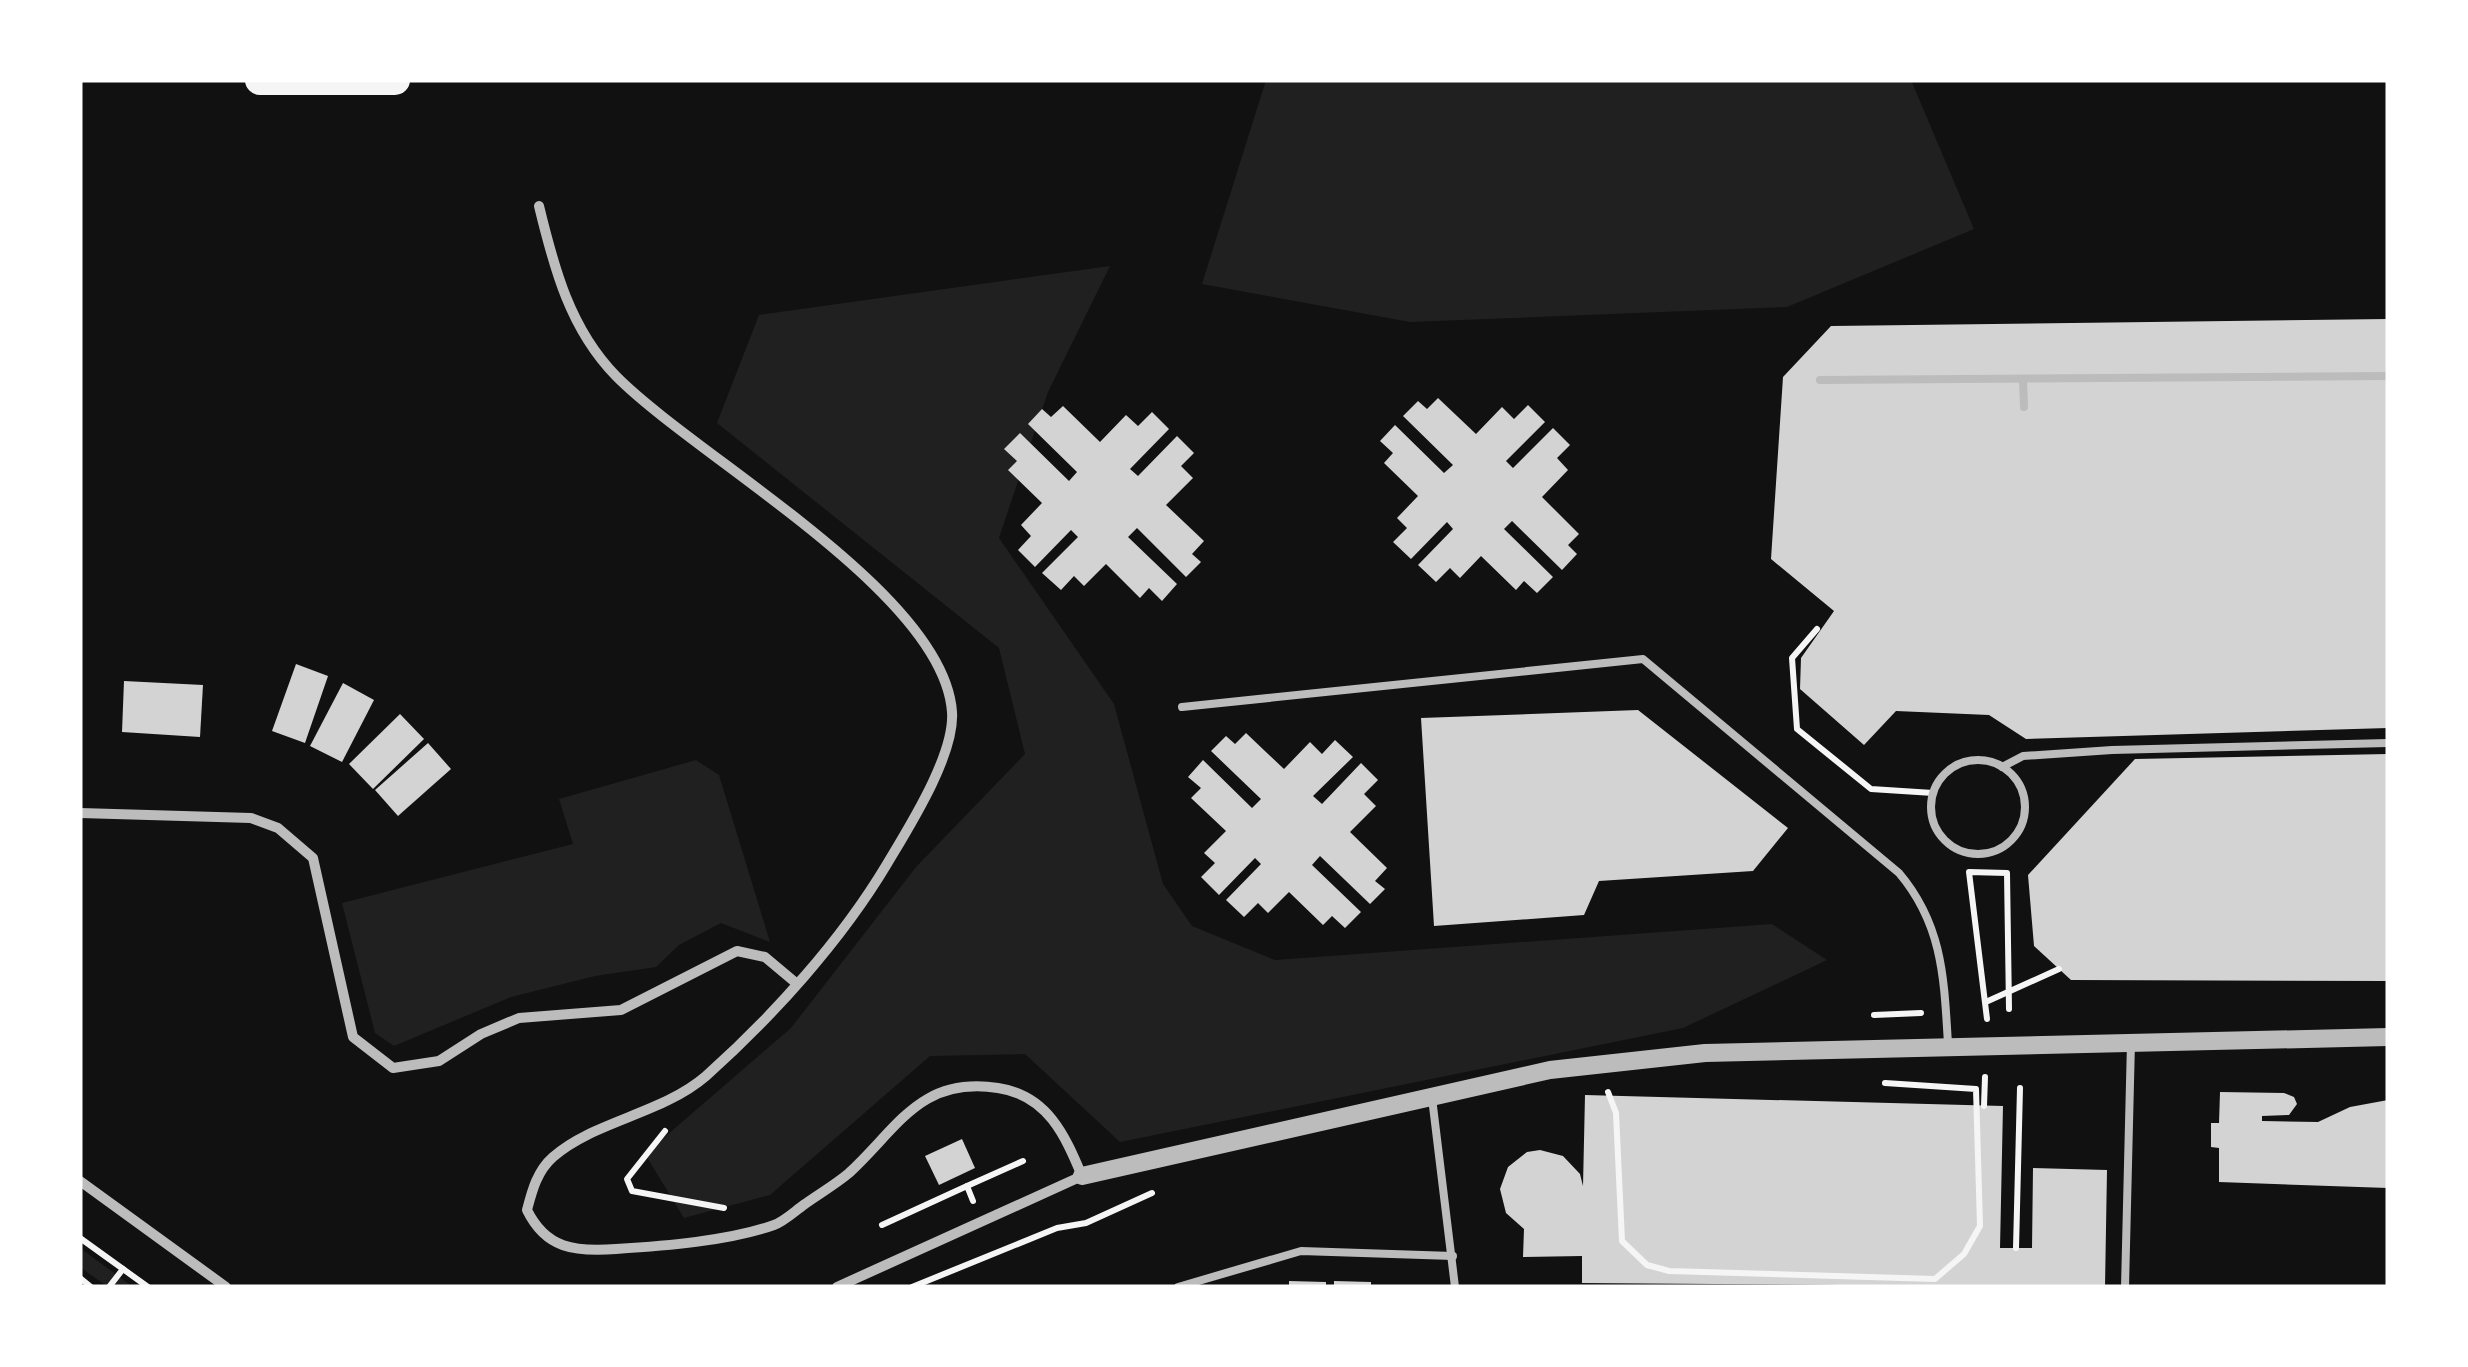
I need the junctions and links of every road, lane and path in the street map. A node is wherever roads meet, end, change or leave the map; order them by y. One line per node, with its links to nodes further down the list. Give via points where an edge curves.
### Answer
1 (260, 80): 2 (highway)
2 (395, 80)
3 (539, 206): 16 (street, via 558,286 614,375 876,588 918,634 944,680 952,712 949,743 886,866)
4 (2388, 376): 5 (lane)
5 (2023, 379): 6 (lane); 7 (lane)
6 (1820, 380)
7 (2024, 407)
8 (1817, 629): 12 (path, via 1792,658 1798,728 1871,788)
9 (1182, 707): 21 (lane, via 1644,659 1918,896 1944,964)
10 (2388, 743): 11 (lane, via 2023,756)
11 (2002, 767): 12 (lane, via 1961,763); 12 (lane, via 2023,792 2026,808 2023,824 2002,849 1970,854 1942,839 1930,809)
12 (1933, 792)
13 (80, 813): 16 (street, via 251,818 298,842 313,858 353,1036 393,1068 440,1060 519,1018 621,1010 737,950 766,957)
14 (2059, 970): 17 (path)
15 (1984, 975): 18 (path, via 1969,872 2007,873)
16 (796, 984): 26 (street, via 703,1078)
17 (1988, 1001)
18 (2009, 1010)
19 (2388, 1036): 20 (street)
20 (2131, 1042): 21 (street); 45 (lane)
21 (1948, 1050): 25 (street, via 1638,1060 1550,1070)
22 (1604, 1081): 24 (path, via 1616,1112 1622,1241 1646,1266 1935,1279 1964,1254 1980,1226)
23 (2020, 1088): 33 (path)
24 (1976, 1089)
25 (1432, 1098): 28 (street); 34 (lane)
26 (668, 1100): 31 (path, via 677,1116 627,1179 632,1191 752,1214); 31 (street, via 552,1158 536,1178 527,1210 539,1234 594,1250 666,1246)
27 (1024, 1161): 30 (path)
28 (1082, 1176): 31 (street, via 1052,1115 1010,1090 958,1086 929,1096 848,1174 775,1224); 42 (street)
29 (80, 1181): 41 (street)
30 (966, 1186)
31 (757, 1228)
32 (80, 1238): 35 (path)
33 (2016, 1248)
34 (1453, 1256): 37 (lane, via 1300,1251); 44 (lane)
35 (123, 1269): 39 (path); 40 (path)
36 (80, 1278): 38 (path)
37 (1196, 1285): 43 (lane)
38 (91, 1287)
39 (109, 1287)
40 (148, 1287)
41 (226, 1287)
42 (836, 1287)
43 (1178, 1287)
44 (1455, 1287)
45 (2126, 1287)

